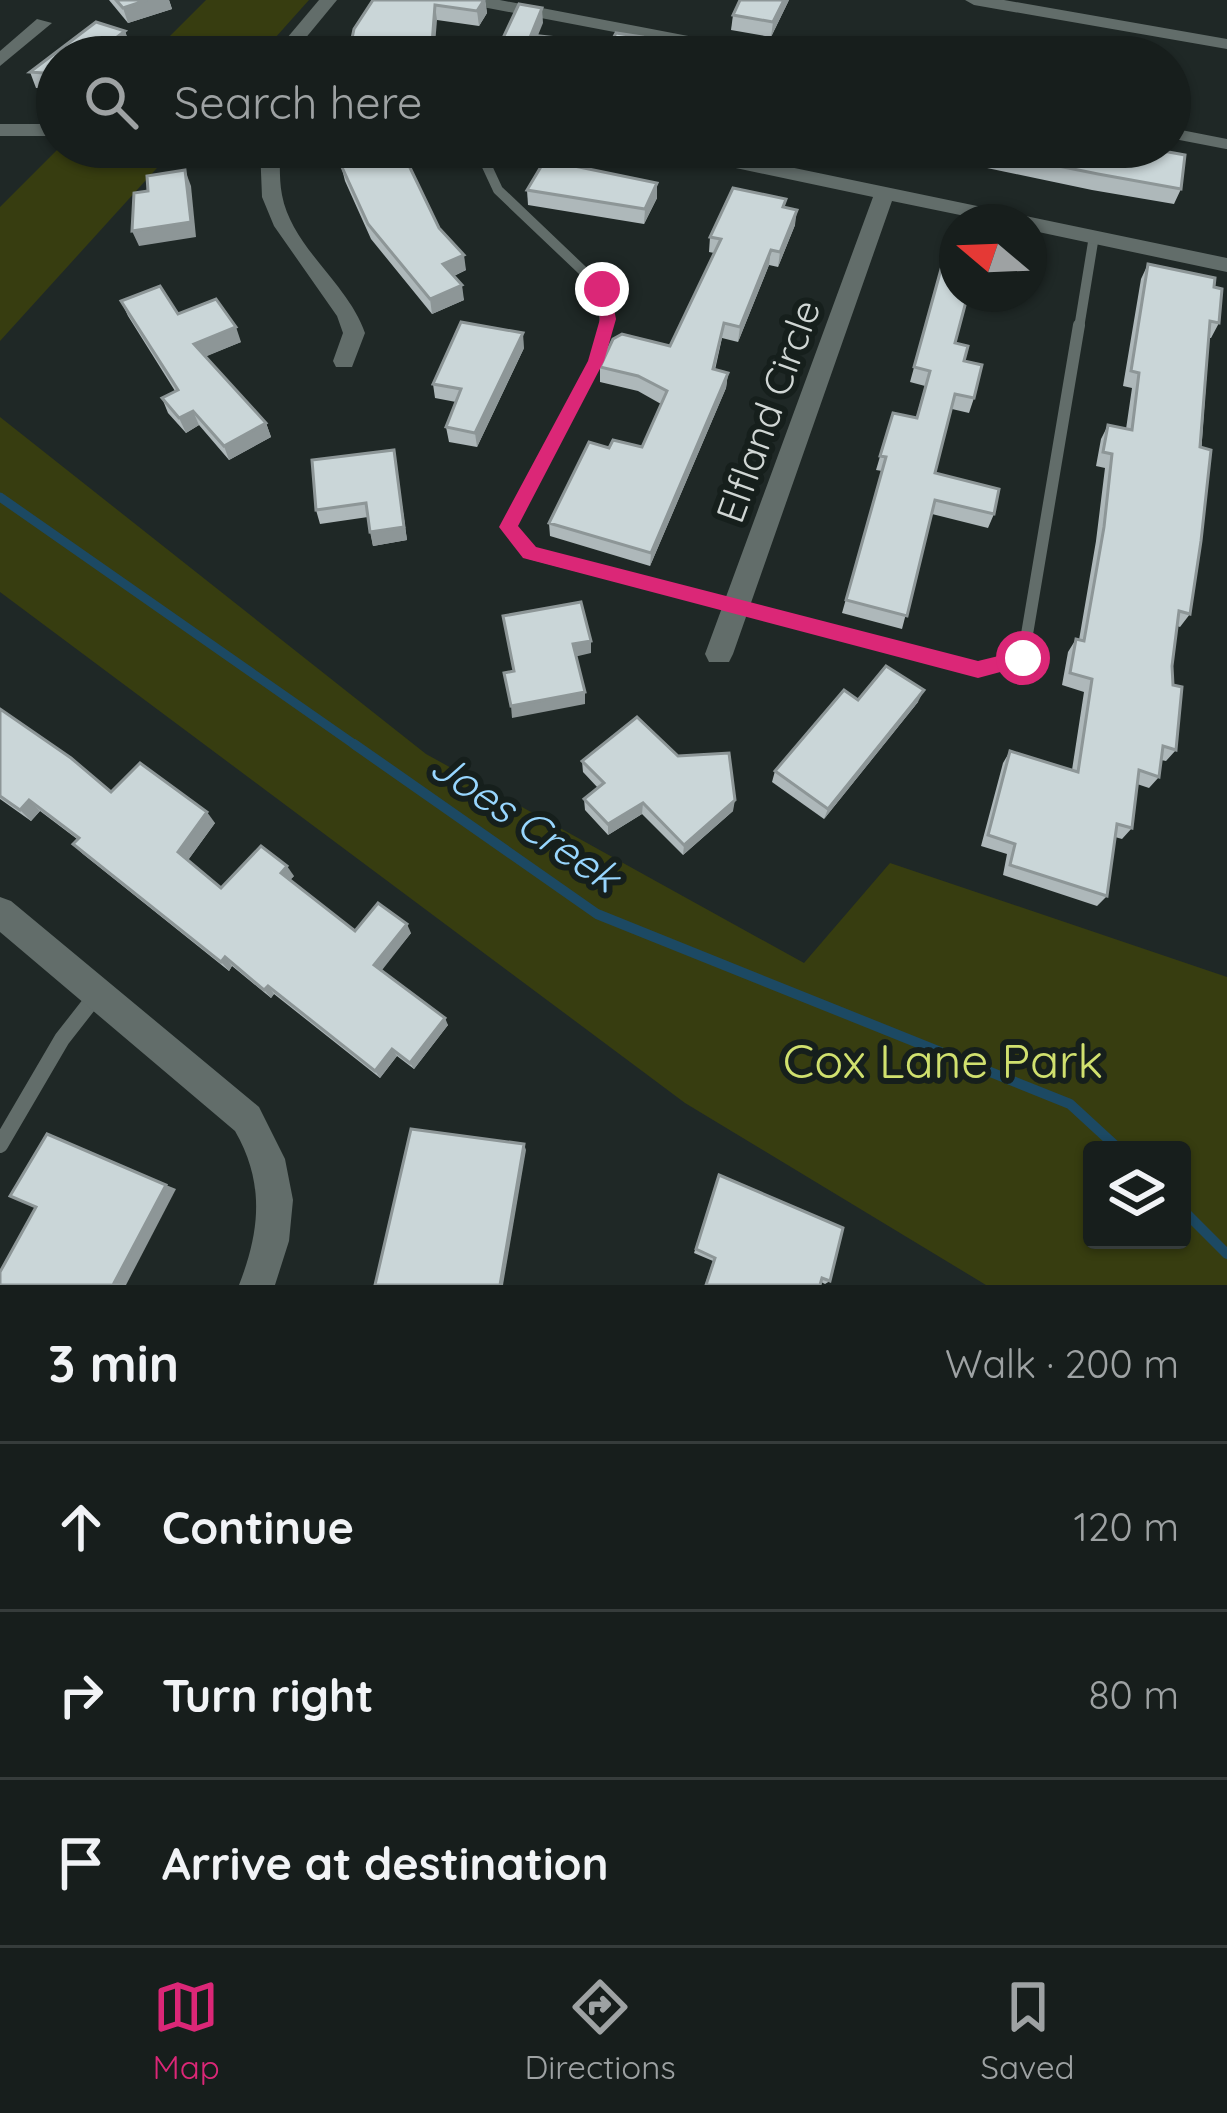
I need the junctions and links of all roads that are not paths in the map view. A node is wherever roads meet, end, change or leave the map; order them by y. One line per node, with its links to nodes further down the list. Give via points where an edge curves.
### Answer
1 (328, 0): 5 (street)
2 (473, 0): 6 (lane)
3 (974, 0): 7 (street)
4 (43, 23): 10 (street)
5 (298, 36)
6 (662, 36)
7 (1181, 36)
8 (1191, 38): 9 (street)
9 (1227, 44)
10 (0, 61)
11 (0, 130): 12 (street)
12 (36, 130)
13 (1191, 137): 14 (lane)
14 (1227, 144)
15 (271, 168): 23 (street, via 284,226 348,315 354,333)
16 (488, 168): 24 (lane, via 498,190 602,289 608,319 596,361 508,527 530,553)
17 (768, 168): 18 (street)
18 (885, 192): 19 (street); 24 (street, Elfland Circle)
19 (942, 204)
20 (1047, 226): 21 (street)
21 (1094, 236): 22 (street); 24 (lane, via 1023,658 978,669)
22 (1227, 265)
23 (344, 361)
24 (735, 608): 25 (street, Elfland Circle)
25 (719, 654)
26 (0, 912): 27 (street)
27 (98, 992): 28 (lane); 29 (street, via 247,1119 267,1149 278,1211)
28 (0, 1145)
29 (257, 1285)

